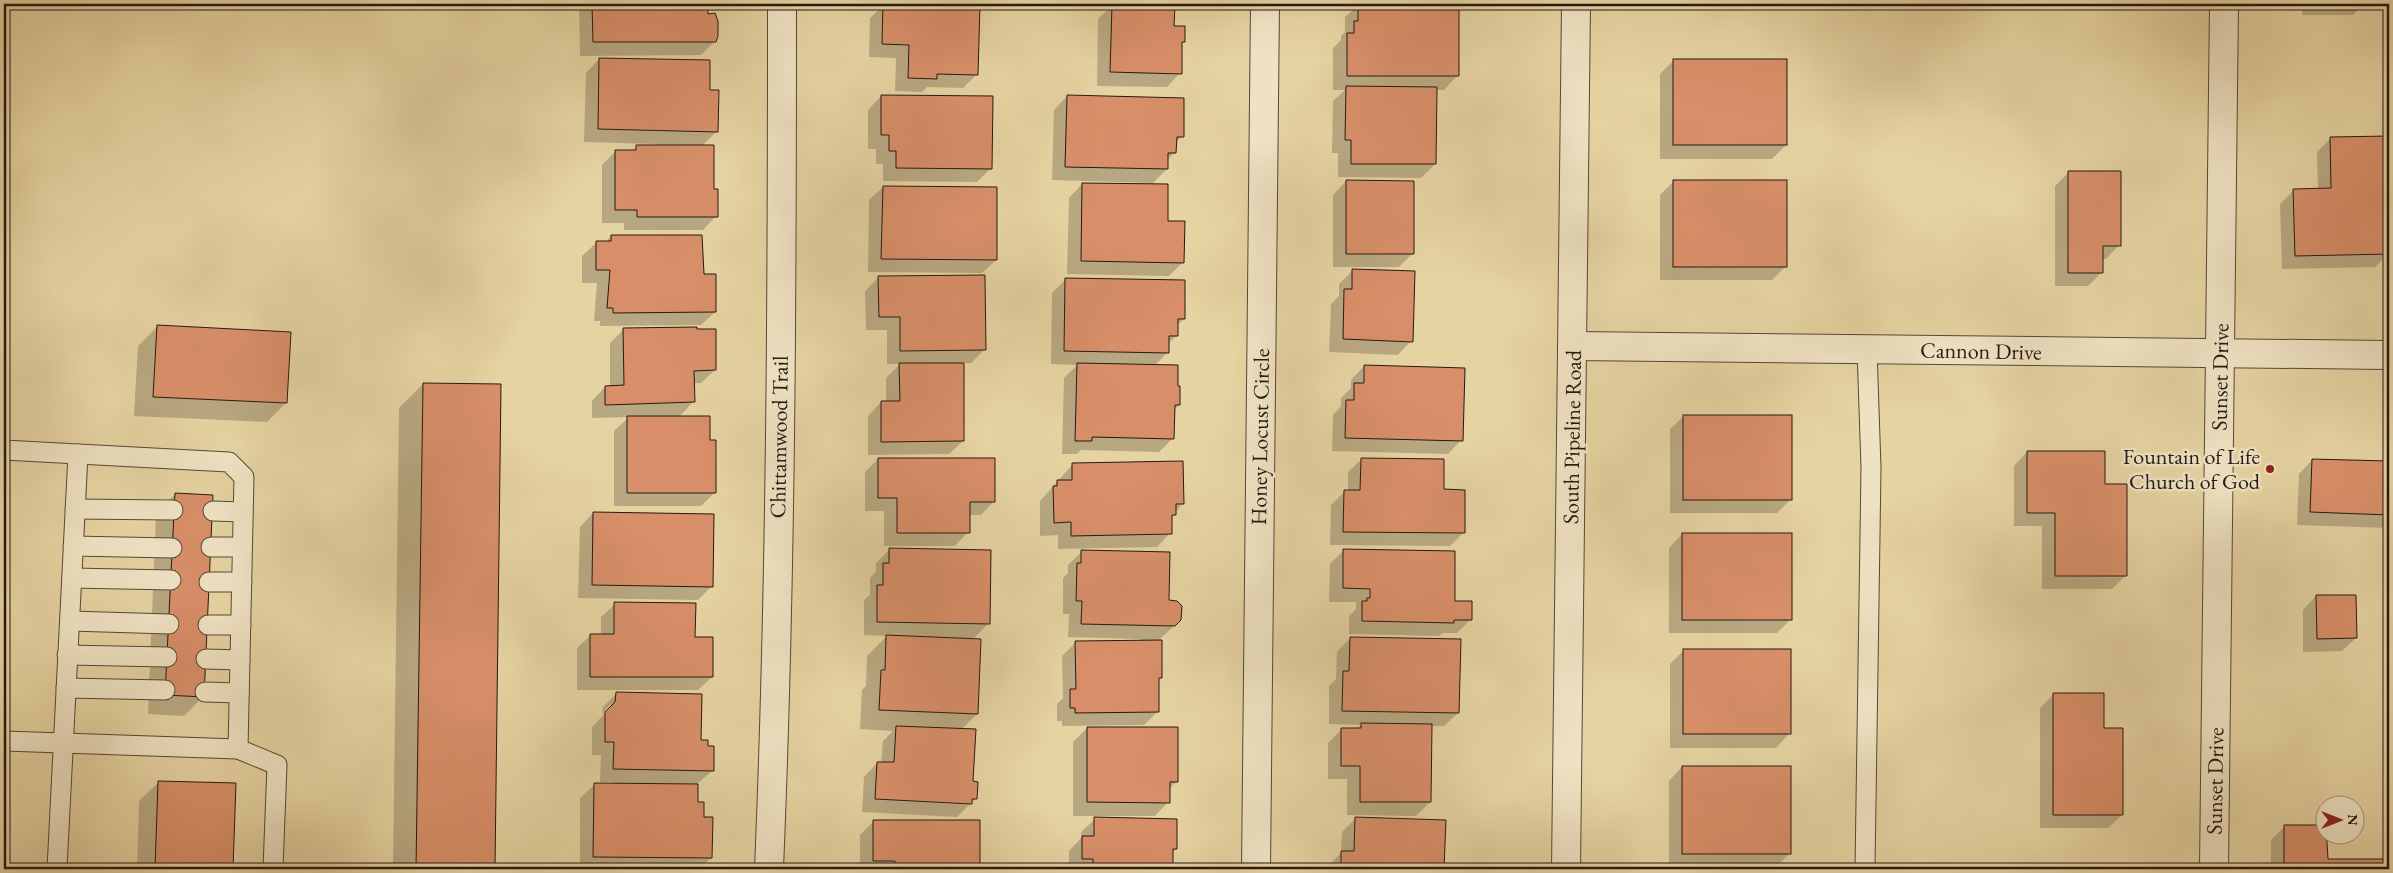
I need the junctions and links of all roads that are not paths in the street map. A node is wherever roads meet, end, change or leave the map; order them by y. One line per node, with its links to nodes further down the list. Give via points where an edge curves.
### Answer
1 (782, 4): 40 (street, Chittamwood Trail, via 782,280)
2 (1265, 4): 41 (street, Honey Locust Circle)
3 (1576, 4): 5 (street, South Pipeline Road)
4 (2224, 4): 7 (street, Sunset Drive)
5 (1573, 346): 6 (street, Cannon Drive); 42 (street, South Pipeline Road)
6 (1867, 349): 7 (street, Cannon Drive); 43 (lane, via 1871,468)
7 (2220, 354): 8 (street, Cannon Drive); 44 (street, Sunset Drive)
8 (2389, 355)
9 (4, 450): 10 (lane)
10 (78, 454): 11 (lane); 14 (lane, via 229,462 244,477)
11 (75, 509): 12 (lane); 15 (lane)
12 (173, 510)
13 (214, 511): 14 (lane)
14 (243, 512): 17 (lane)
15 (73, 546): 18 (lane); 19 (lane)
16 (212, 547): 17 (lane)
17 (242, 547): 22 (lane)
18 (172, 548)
19 (72, 578): 20 (lane); 23 (lane)
20 (170, 580)
21 (210, 582): 22 (lane)
22 (242, 582): 26 (lane)
23 (70, 621): 24 (lane); 27 (lane)
24 (169, 624)
25 (208, 625): 26 (lane)
26 (240, 625): 30 (lane)
27 (67, 655): 28 (lane); 31 (lane)
28 (167, 657)
29 (206, 659): 30 (lane)
30 (240, 660): 34 (lane)
31 (66, 688): 32 (lane); 36 (lane)
32 (165, 690)
33 (205, 692): 34 (lane)
34 (239, 693): 37 (lane)
35 (4, 741): 36 (lane)
36 (62, 742): 37 (lane); 38 (lane)
37 (238, 749): 39 (lane, via 277,764)
38 (57, 869)
39 (273, 869)
40 (769, 869)
41 (1256, 869)
42 (1566, 869)
43 (1865, 869)
44 (2214, 869)

